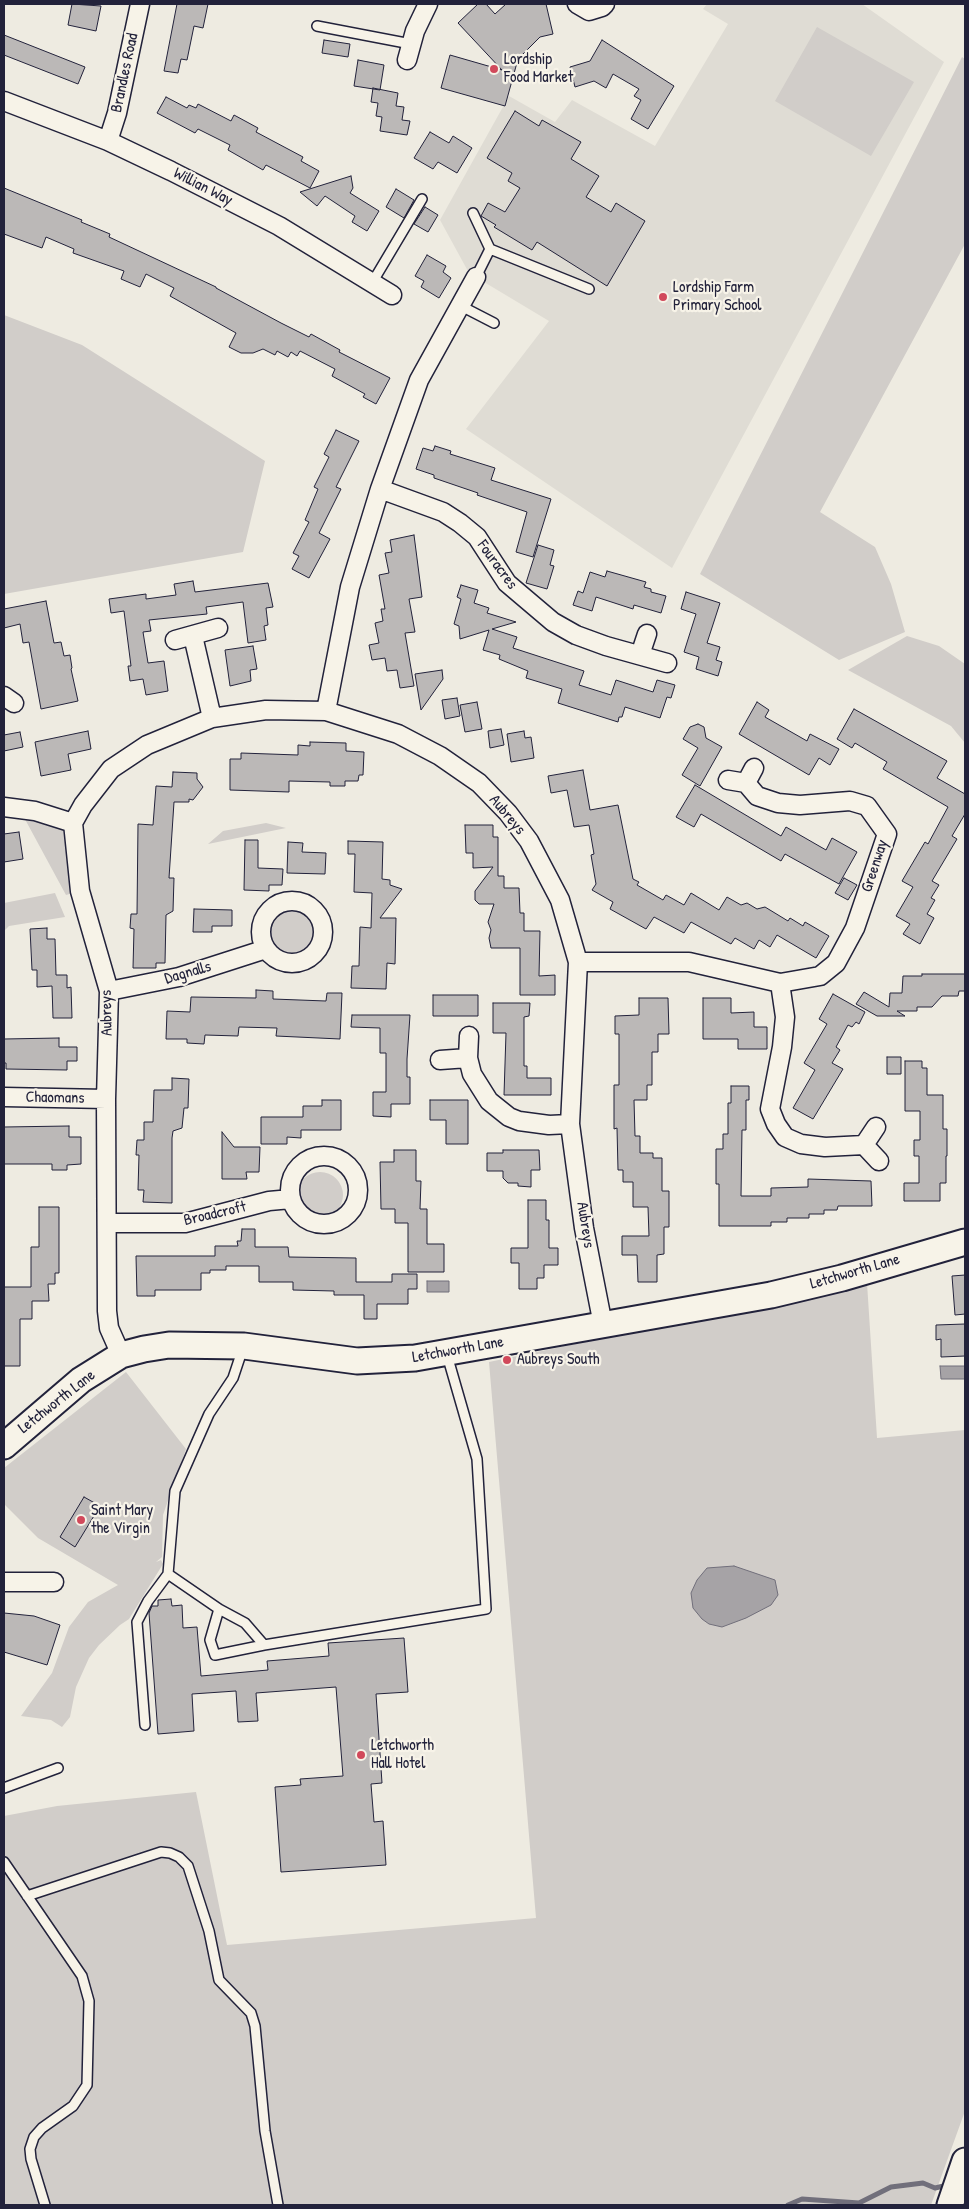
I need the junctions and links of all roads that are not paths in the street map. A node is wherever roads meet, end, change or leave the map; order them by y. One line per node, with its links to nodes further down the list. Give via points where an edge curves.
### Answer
1 (140, 4): 8 (street, Brandles Road)
2 (428, 4): 6 (street)
3 (578, 4): 4 (street, via 590,11)
4 (605, 4)
5 (317, 26): 6 (lane)
6 (409, 52)
7 (4, 101): 8 (street, Willian Way)
8 (108, 142): 13 (street, Willian Way, via 279,226)
9 (422, 199): 13 (lane)
10 (473, 213): 11 (lane)
11 (490, 249): 12 (lane); 14 (lane)
12 (476, 277): 16 (street)
13 (372, 283): 15 (street, Willian Way)
14 (589, 289)
15 (392, 295)
16 (461, 306): 17 (lane); 18 (street, via 419,380)
17 (494, 323)
18 (380, 489): 23 (street, Fouracres, via 443,512 460,523 477,537 507,583 553,622 583,637); 25 (street, via 350,587)
19 (218, 628): 21 (street)
20 (646, 634): 23 (street)
21 (194, 636): 22 (street); 26 (street)
22 (176, 640)
23 (640, 655): 24 (street, Fouracres)
24 (667, 663)
25 (326, 711): 26 (street, Aubreys, via 266,710); 31 (street, Aubreys, via 398,734 440,756 479,783 529,841 560,900)
26 (212, 718): 29 (street, Aubreys, via 147,745 111,769)
27 (728, 780): 32 (street, Greenway, via 750,775 757,796 778,803 850,802 867,806 886,834 855,928 836,963 820,976)
28 (4, 807): 29 (street, via 35,811)
29 (72, 823): 33 (street, Aubreys, via 80,891)
30 (266, 949): 33 (street, Dagnalls, via 179,977)
31 (578, 962): 32 (street, Greenway, via 689,962); 39 (street, Aubreys)
32 (780, 983): 41 (street, via 784,1017 782,1047 770,1108 776,1124 785,1137 801,1144 826,1147)
33 (109, 991): 38 (street, Aubreys)
34 (469, 1036): 35 (street)
35 (468, 1058): 36 (street); 39 (street, via 480,1090 505,1114 535,1124)
36 (440, 1060)
37 (4, 1097): 38 (street, Chaomans)
38 (106, 1099): 44 (street, Aubreys)
39 (570, 1124): 46 (street, Aubreys, via 584,1228)
40 (876, 1127): 41 (street)
41 (864, 1145): 42 (street)
42 (879, 1161)
43 (291, 1199): 44 (street, Broadcroft, via 269,1201 185,1223)
44 (108, 1223): 49 (street, Aubreys, via 107,1311 109,1328)
45 (965, 1242): 46 (street, Letchworth Lane, via 771,1295)
46 (603, 1325): 48 (street, Letchworth Lane)
47 (244, 1346): 48 (street, Letchworth Lane, via 357,1361); 49 (street, Letchworth Lane, via 169,1345); 51 (lane, via 233,1378 209,1414 175,1491)
48 (446, 1353): 55 (lane, via 476,1459 486,1609)
49 (121, 1355): 50 (street, Letchworth Lane, via 81,1380)
50 (4, 1446)
51 (168, 1574): 54 (lane); 56 (lane, via 137,1622)
52 (4, 1582): 53 (street)
53 (54, 1582)
54 (219, 1609): 55 (lane, via 245,1623); 55 (lane, via 210,1640 215,1656)
55 (264, 1645)
56 (145, 1725)
57 (58, 1768): 58 (lane)
58 (4, 1788)
59 (4, 1862): 60 (lane)
60 (27, 1896): 62 (lane, via 82,1976 89,2001 87,2085 73,2106 42,2128 30,2148); 63 (lane, via 161,1852 180,1857 188,1866 209,1931 220,1980 251,2014 255,2026)
61 (965, 2162): 64 (street)
62 (45, 2205)
63 (278, 2205)
64 (950, 2205)

